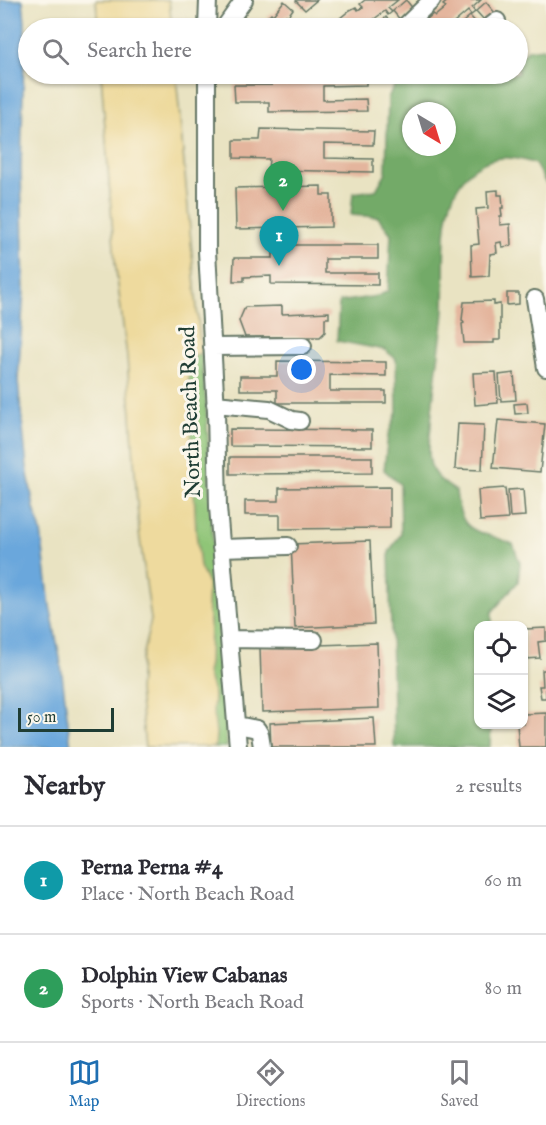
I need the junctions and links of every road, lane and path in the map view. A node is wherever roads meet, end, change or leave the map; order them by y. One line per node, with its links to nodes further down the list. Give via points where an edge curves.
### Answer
1 (208, 0): 4 (street)
2 (244, 0): 5 (street)
3 (432, 0): 6 (street)
4 (207, 18)
5 (231, 18)
6 (413, 18)
7 (207, 84): 10 (street, North Beach Road, via 207,251)
8 (535, 299): 11 (street)
9 (303, 346): 10 (street)
10 (212, 347): 12 (street, North Beach Road)
11 (546, 368)
12 (215, 404): 13 (street, via 269,409); 15 (street, North Beach Road)
13 (300, 421)
14 (288, 546): 15 (street)
15 (221, 548): 16 (street, North Beach Road)
16 (229, 639): 17 (street); 18 (street, North Beach Road)
17 (314, 640)
18 (237, 725): 19 (street, North Beach Road); 20 (street, via 257,729)
19 (238, 747)
20 (262, 747)

